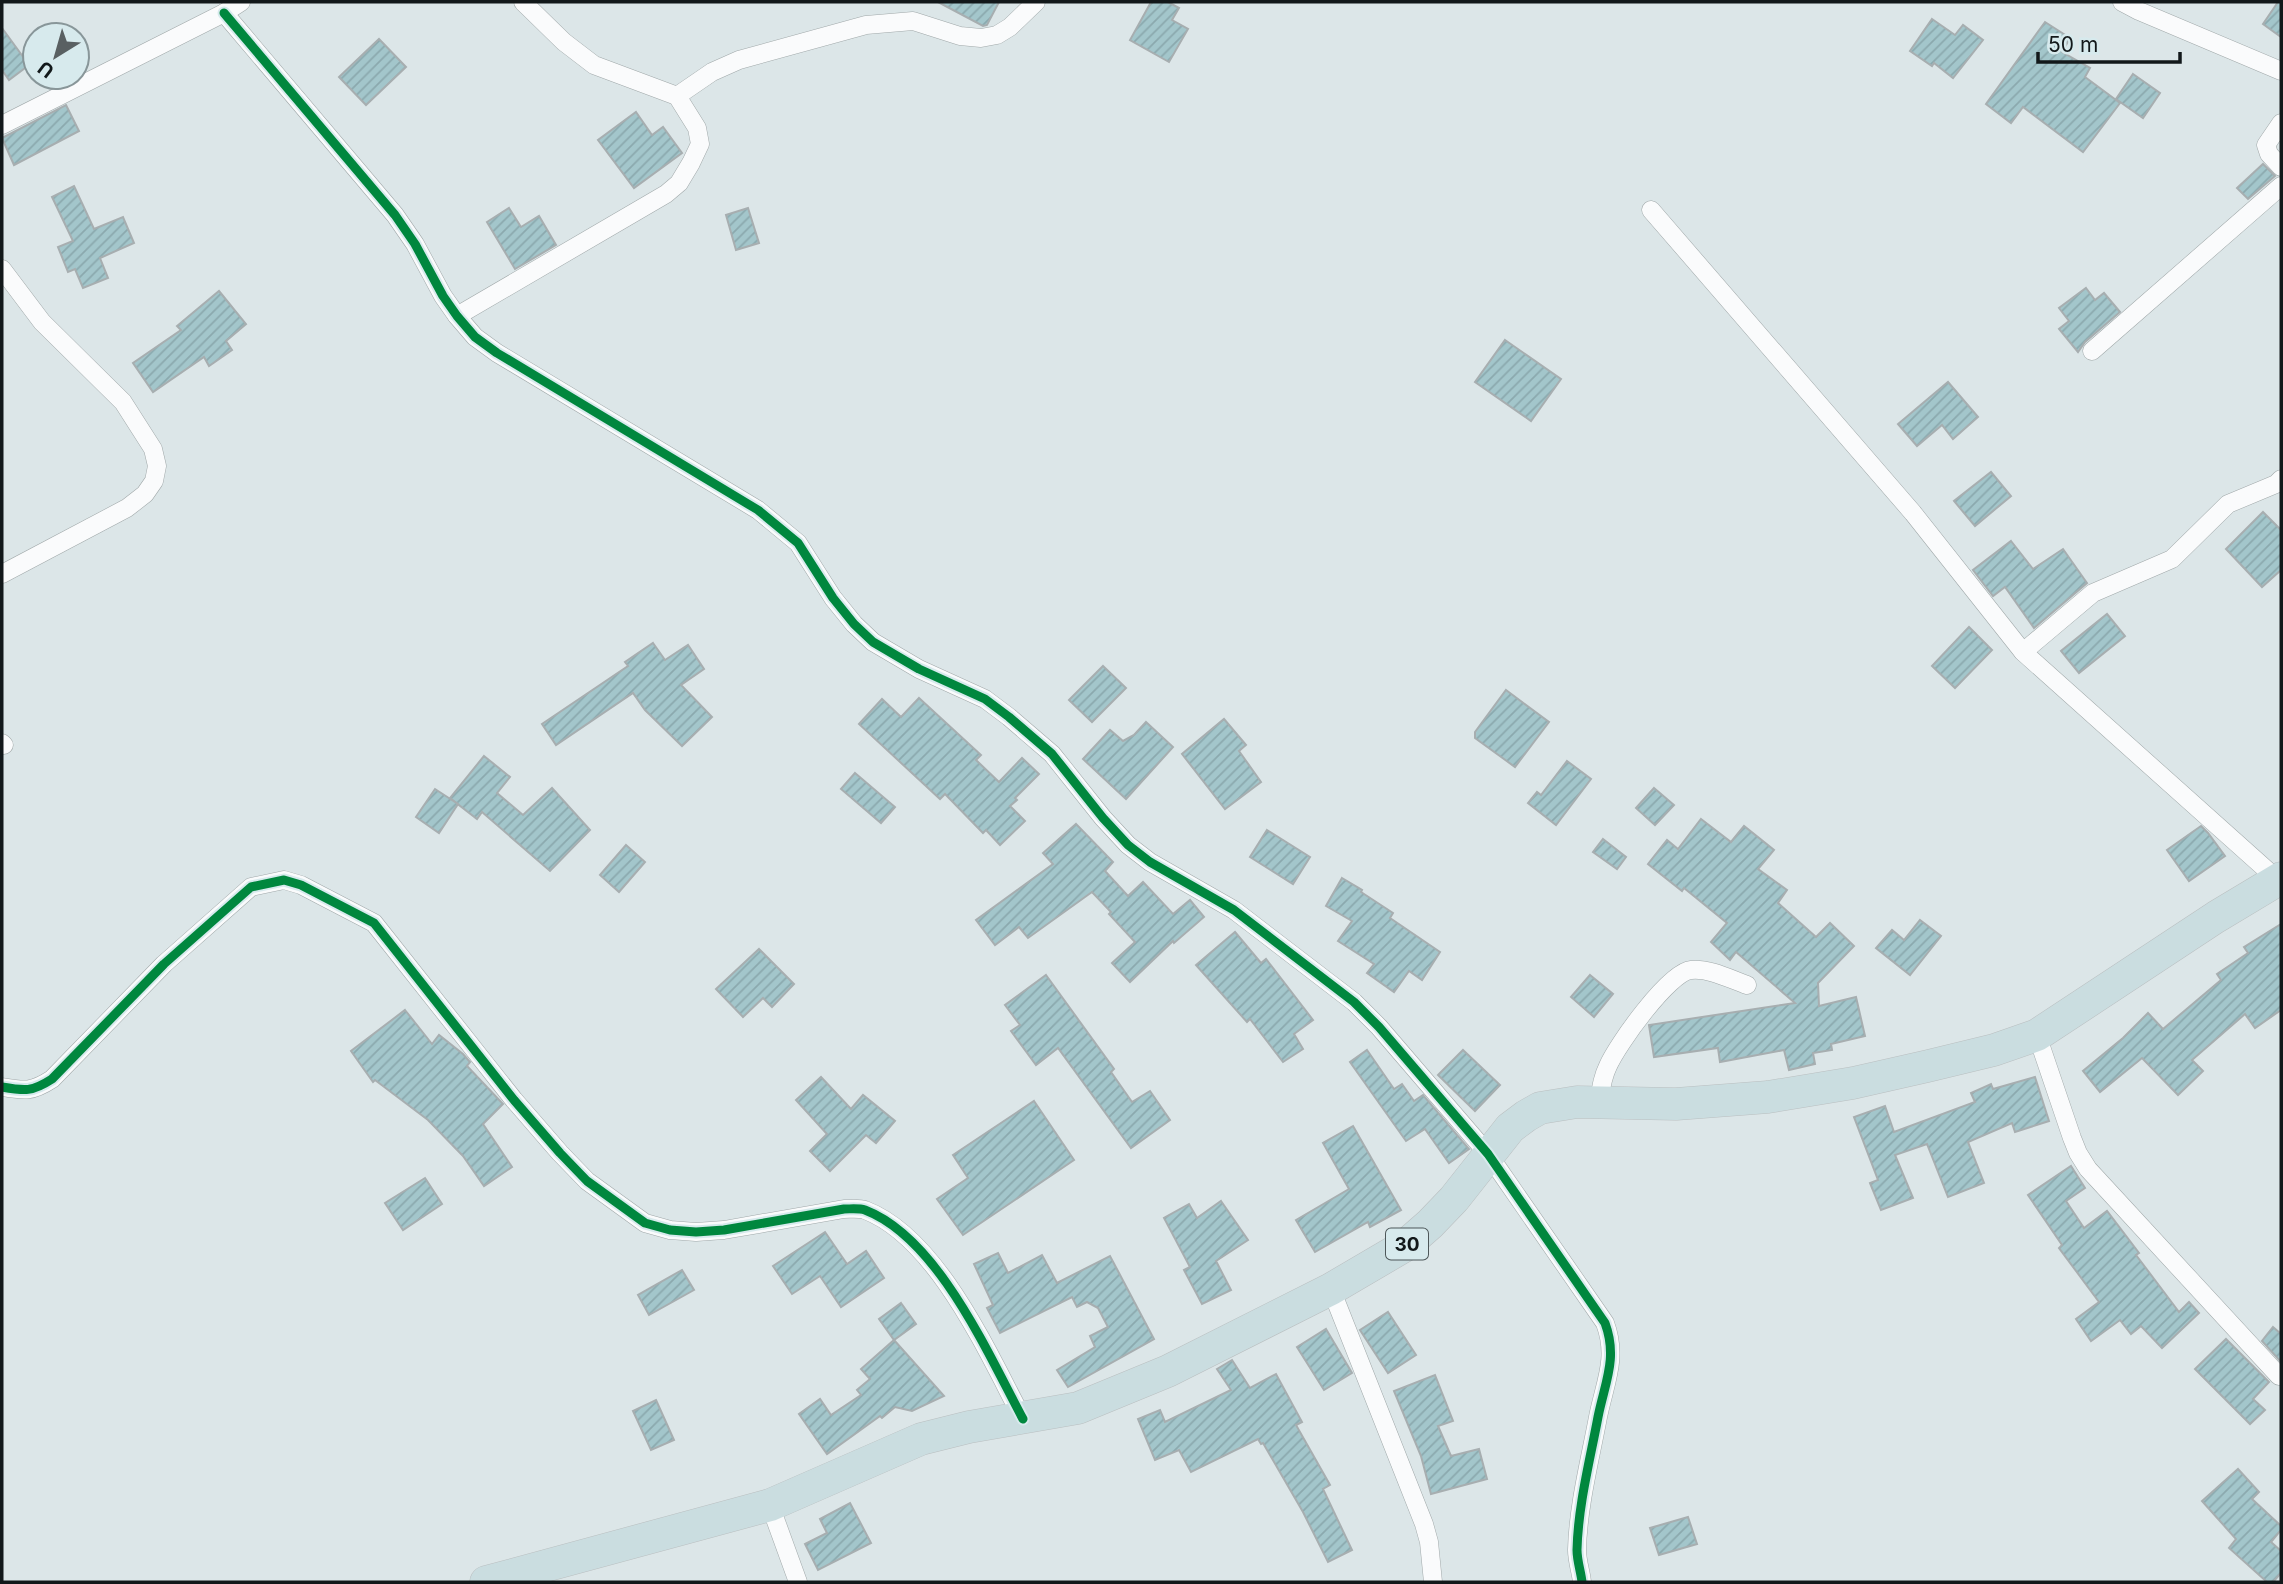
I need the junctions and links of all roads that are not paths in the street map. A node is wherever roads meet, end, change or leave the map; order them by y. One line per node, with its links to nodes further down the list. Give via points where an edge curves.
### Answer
1 (241, 2): 5 (street)
2 (523, 2): 7 (street, via 594,65)
3 (1036, 2): 7 (street, via 996,35 960,36 913,21 866,24 739,60)
4 (2122, 2): 6 (street)
5 (224, 13): 9 (street); 14 (street, via 395,215)
6 (2281, 71)
7 (677, 96): 14 (street, via 697,128 699,144 679,183)
8 (2281, 123): 10 (street, via 2266,145)
9 (2, 125)
10 (2281, 167)
11 (2281, 186): 15 (street)
12 (1651, 210): 18 (street, via 1913,513)
13 (2, 269): 17 (street, via 41,322 123,402 153,449 157,466 145,494 127,508)
14 (457, 316): 24 (street, via 497,354 779,526 798,543 833,598 873,642 985,699 1052,754 1128,845 1234,910 1354,1002)
15 (2092, 351)
16 (2281, 479): 18 (street, via 2228,505 2172,559 2092,593)
17 (2, 574)
18 (2023, 652): 19 (street)
19 (2279, 879): 21 (highway, 30)
20 (1747, 985): 23 (street, via 1704,971 1688,970 1674,978 1618,1048 1601,1082)
21 (2037, 1035): 23 (highway, 30, via 1928,1066 1768,1097 1676,1104); 26 (street, via 2075,1146 2088,1169)
22 (2, 1087): 27 (street, via 25,1091 52,1079 164,964 251,887 284,880 374,923 560,1153 587,1181 645,1223 696,1232 863,1209 904,1234 950,1288)
23 (1600, 1102): 24 (highway, 30, via 1540,1108 1510,1128)
24 (1488, 1154): 25 (highway, 30, via 1430,1224 1388,1257); 32 (street, via 1611,1338 1611,1365 1580,1516 1577,1553)
25 (1331, 1289): 27 (highway, 30, via 1114,1394 1079,1408); 31 (street, via 1424,1524)
26 (2279, 1376)
27 (1023, 1419): 28 (highway, 30, via 921,1440)
28 (769, 1506): 29 (highway, 30); 30 (street)
29 (486, 1582)
30 (797, 1582)
31 (1433, 1582)
32 (1582, 1582)

